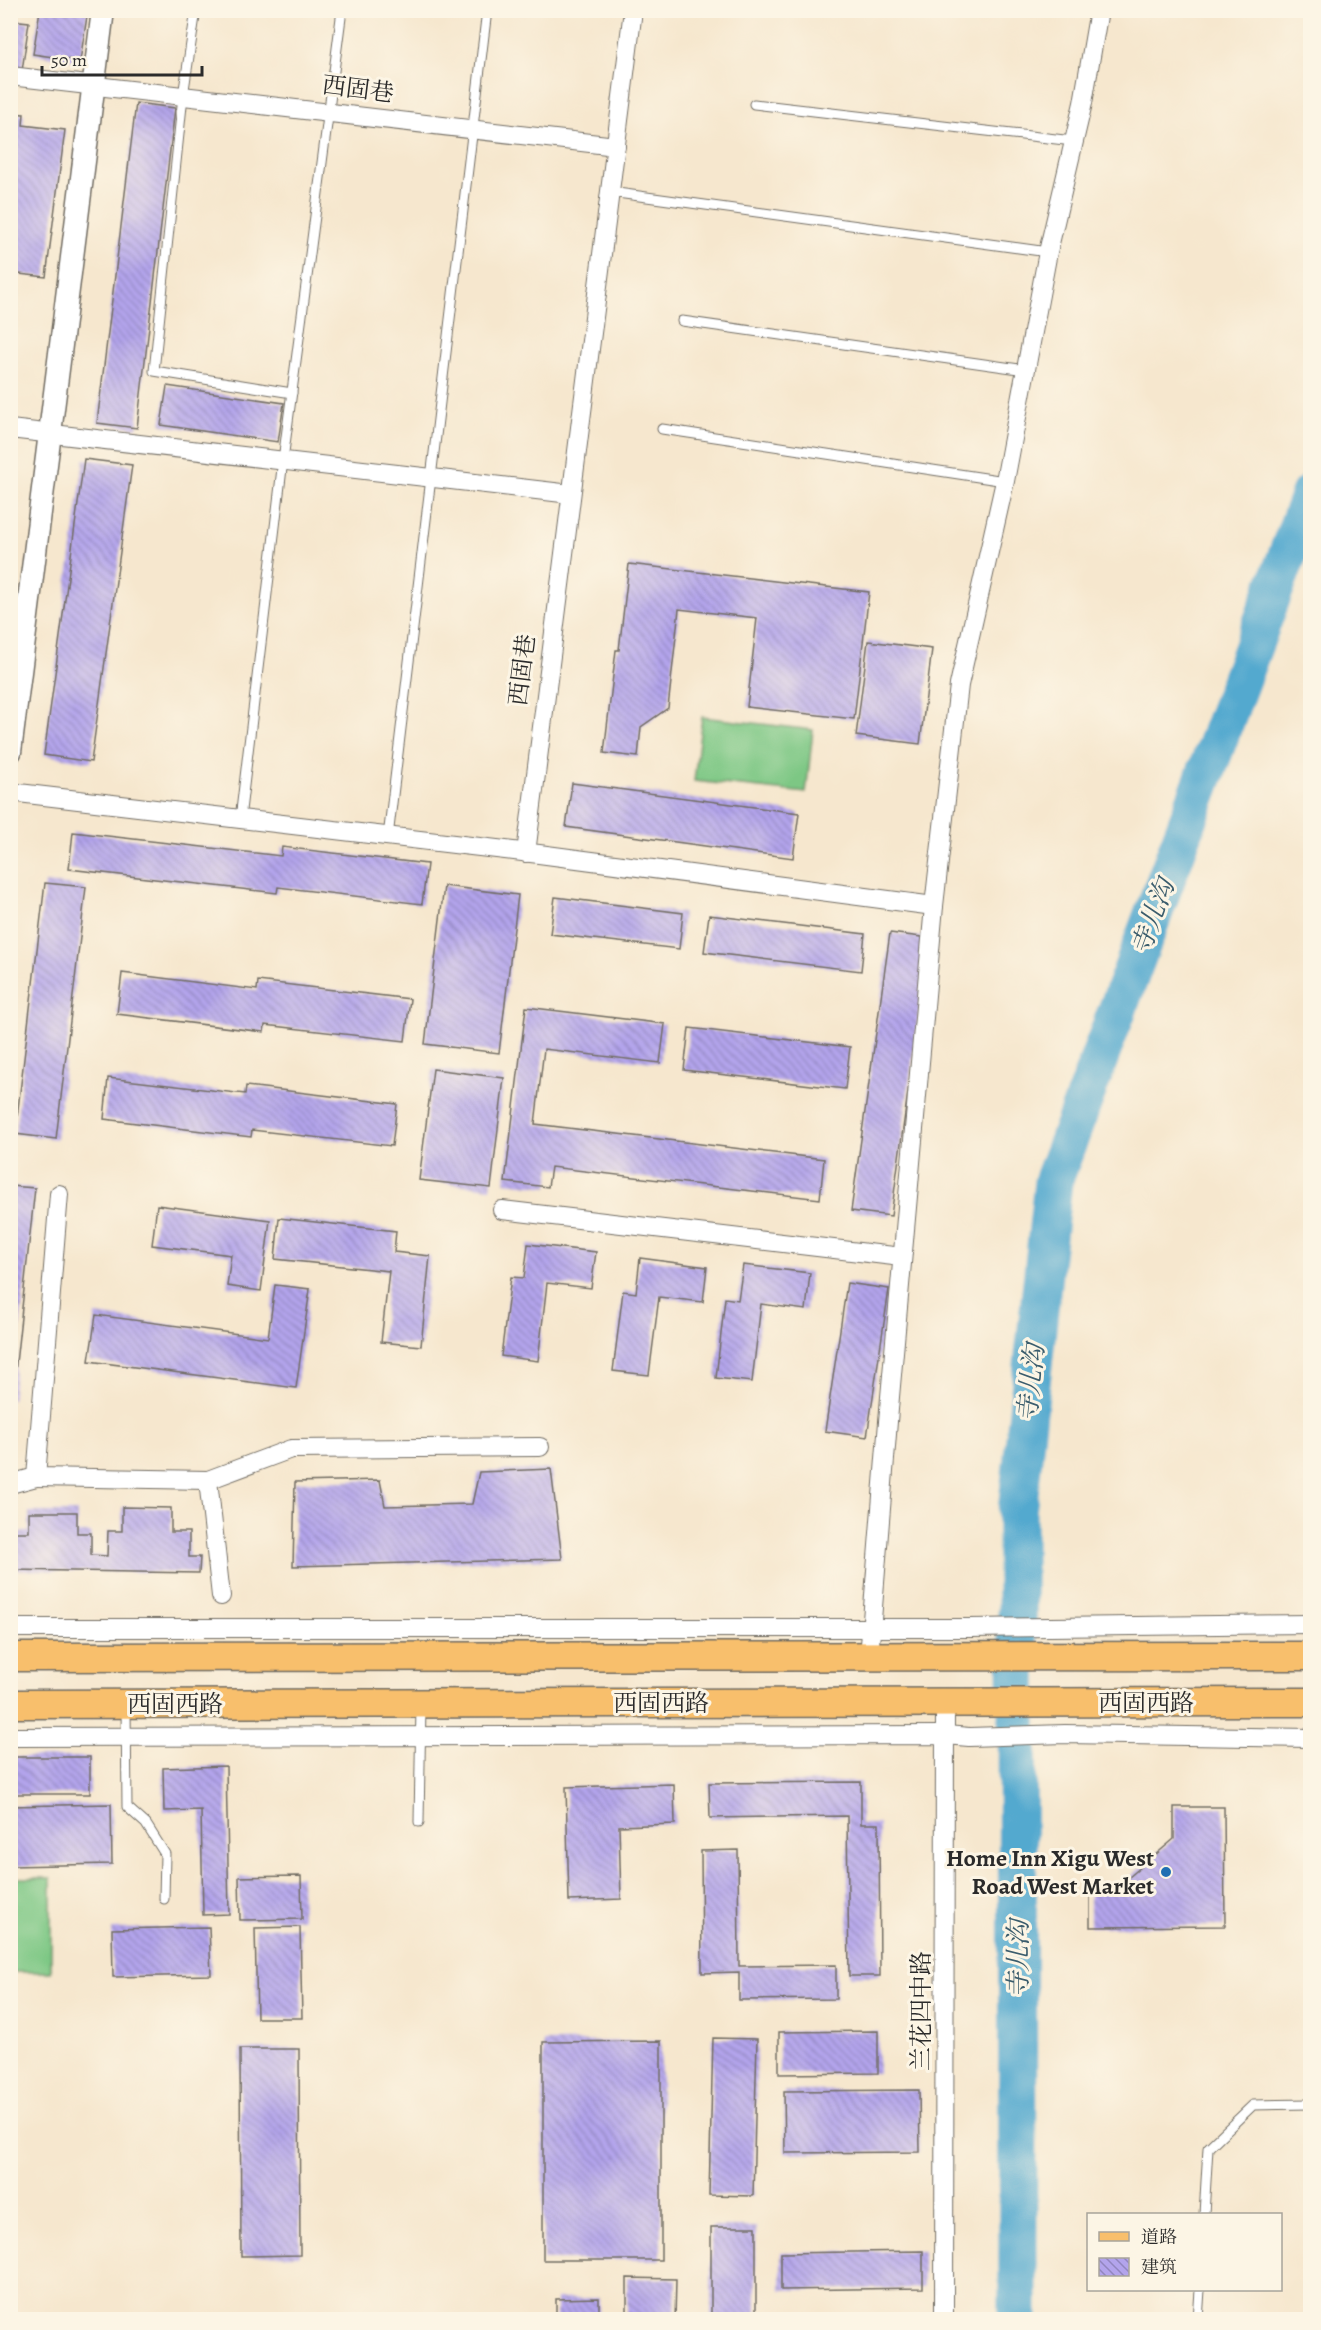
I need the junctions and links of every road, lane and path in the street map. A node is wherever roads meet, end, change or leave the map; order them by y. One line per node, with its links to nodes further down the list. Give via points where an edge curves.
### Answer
1 (103, 10): 8 (street)
2 (196, 10): 9 (lane)
3 (342, 10): 11 (lane)
4 (487, 10): 12 (lane)
5 (633, 10): 14 (street, 西固巷)
6 (1099, 10): 13 (street)
7 (10, 76): 8 (street, 西固巷)
8 (94, 85): 9 (street, 西固巷); 22 (street)
9 (183, 96): 11 (street, 西固巷); 19 (lane, via 154,371)
10 (754, 104): 13 (lane)
11 (329, 112): 12 (street, 西固巷); 19 (lane)
12 (473, 129): 14 (street, 西固巷); 24 (lane)
13 (1073, 141): 16 (street)
14 (616, 146): 15 (street, 西固巷)
15 (610, 192): 16 (lane); 26 (street, 西固巷)
16 (1048, 252): 18 (street)
17 (682, 321): 18 (lane)
18 (1026, 369): 25 (street)
19 (291, 393): 23 (lane)
20 (10, 429): 22 (street)
21 (662, 429): 25 (lane)
22 (51, 434): 23 (street); 27 (street)
23 (283, 460): 24 (street); 29 (lane)
24 (431, 478): 26 (street); 30 (lane)
25 (1005, 482): 32 (street, via 959,685)
26 (572, 494): 31 (street, 西固巷)
27 (10, 752)
28 (10, 792): 29 (street)
29 (240, 819): 30 (street)
30 (388, 837): 31 (street)
31 (526, 853): 32 (street)
32 (934, 906): 35 (street)
33 (59, 1194): 37 (street)
34 (502, 1210): 35 (street)
35 (902, 1257): 43 (street)
36 (540, 1447): 38 (street, via 291,1449)
37 (36, 1477): 38 (street); 39 (street)
38 (208, 1480): 40 (street)
39 (10, 1484)
40 (221, 1596)
41 (1311, 1624): 43 (street)
42 (10, 1628): 43 (street)
43 (872, 1628): 46 (street)
44 (1311, 1656): 46 (main road, 西固西路)
45 (10, 1657): 46 (main road, 西固西路)
46 (869, 1657)
47 (1311, 1702): 48 (main road, 西固西路)
48 (957, 1703): 51 (main road, 西固西路); 52 (street, 兰花四中路)
49 (10, 1704): 50 (main road, 西固西路)
50 (126, 1704): 51 (main road, 西固西路); 55 (lane)
51 (421, 1704): 53 (lane)
52 (946, 1735): 53 (street); 56 (street); 62 (street, 兰花四中路)
53 (420, 1736): 55 (street); 57 (lane)
54 (10, 1737): 55 (street)
55 (126, 1737): 58 (lane, via 127,1807 146,1824 165,1854)
56 (1311, 1738)
57 (419, 1821)
58 (164, 1899)
59 (1311, 2104): 60 (lane, via 1253,2105 1208,2148)
60 (1204, 2213)
61 (1200, 2291): 63 (lane)
62 (944, 2319)
63 (1198, 2319)

